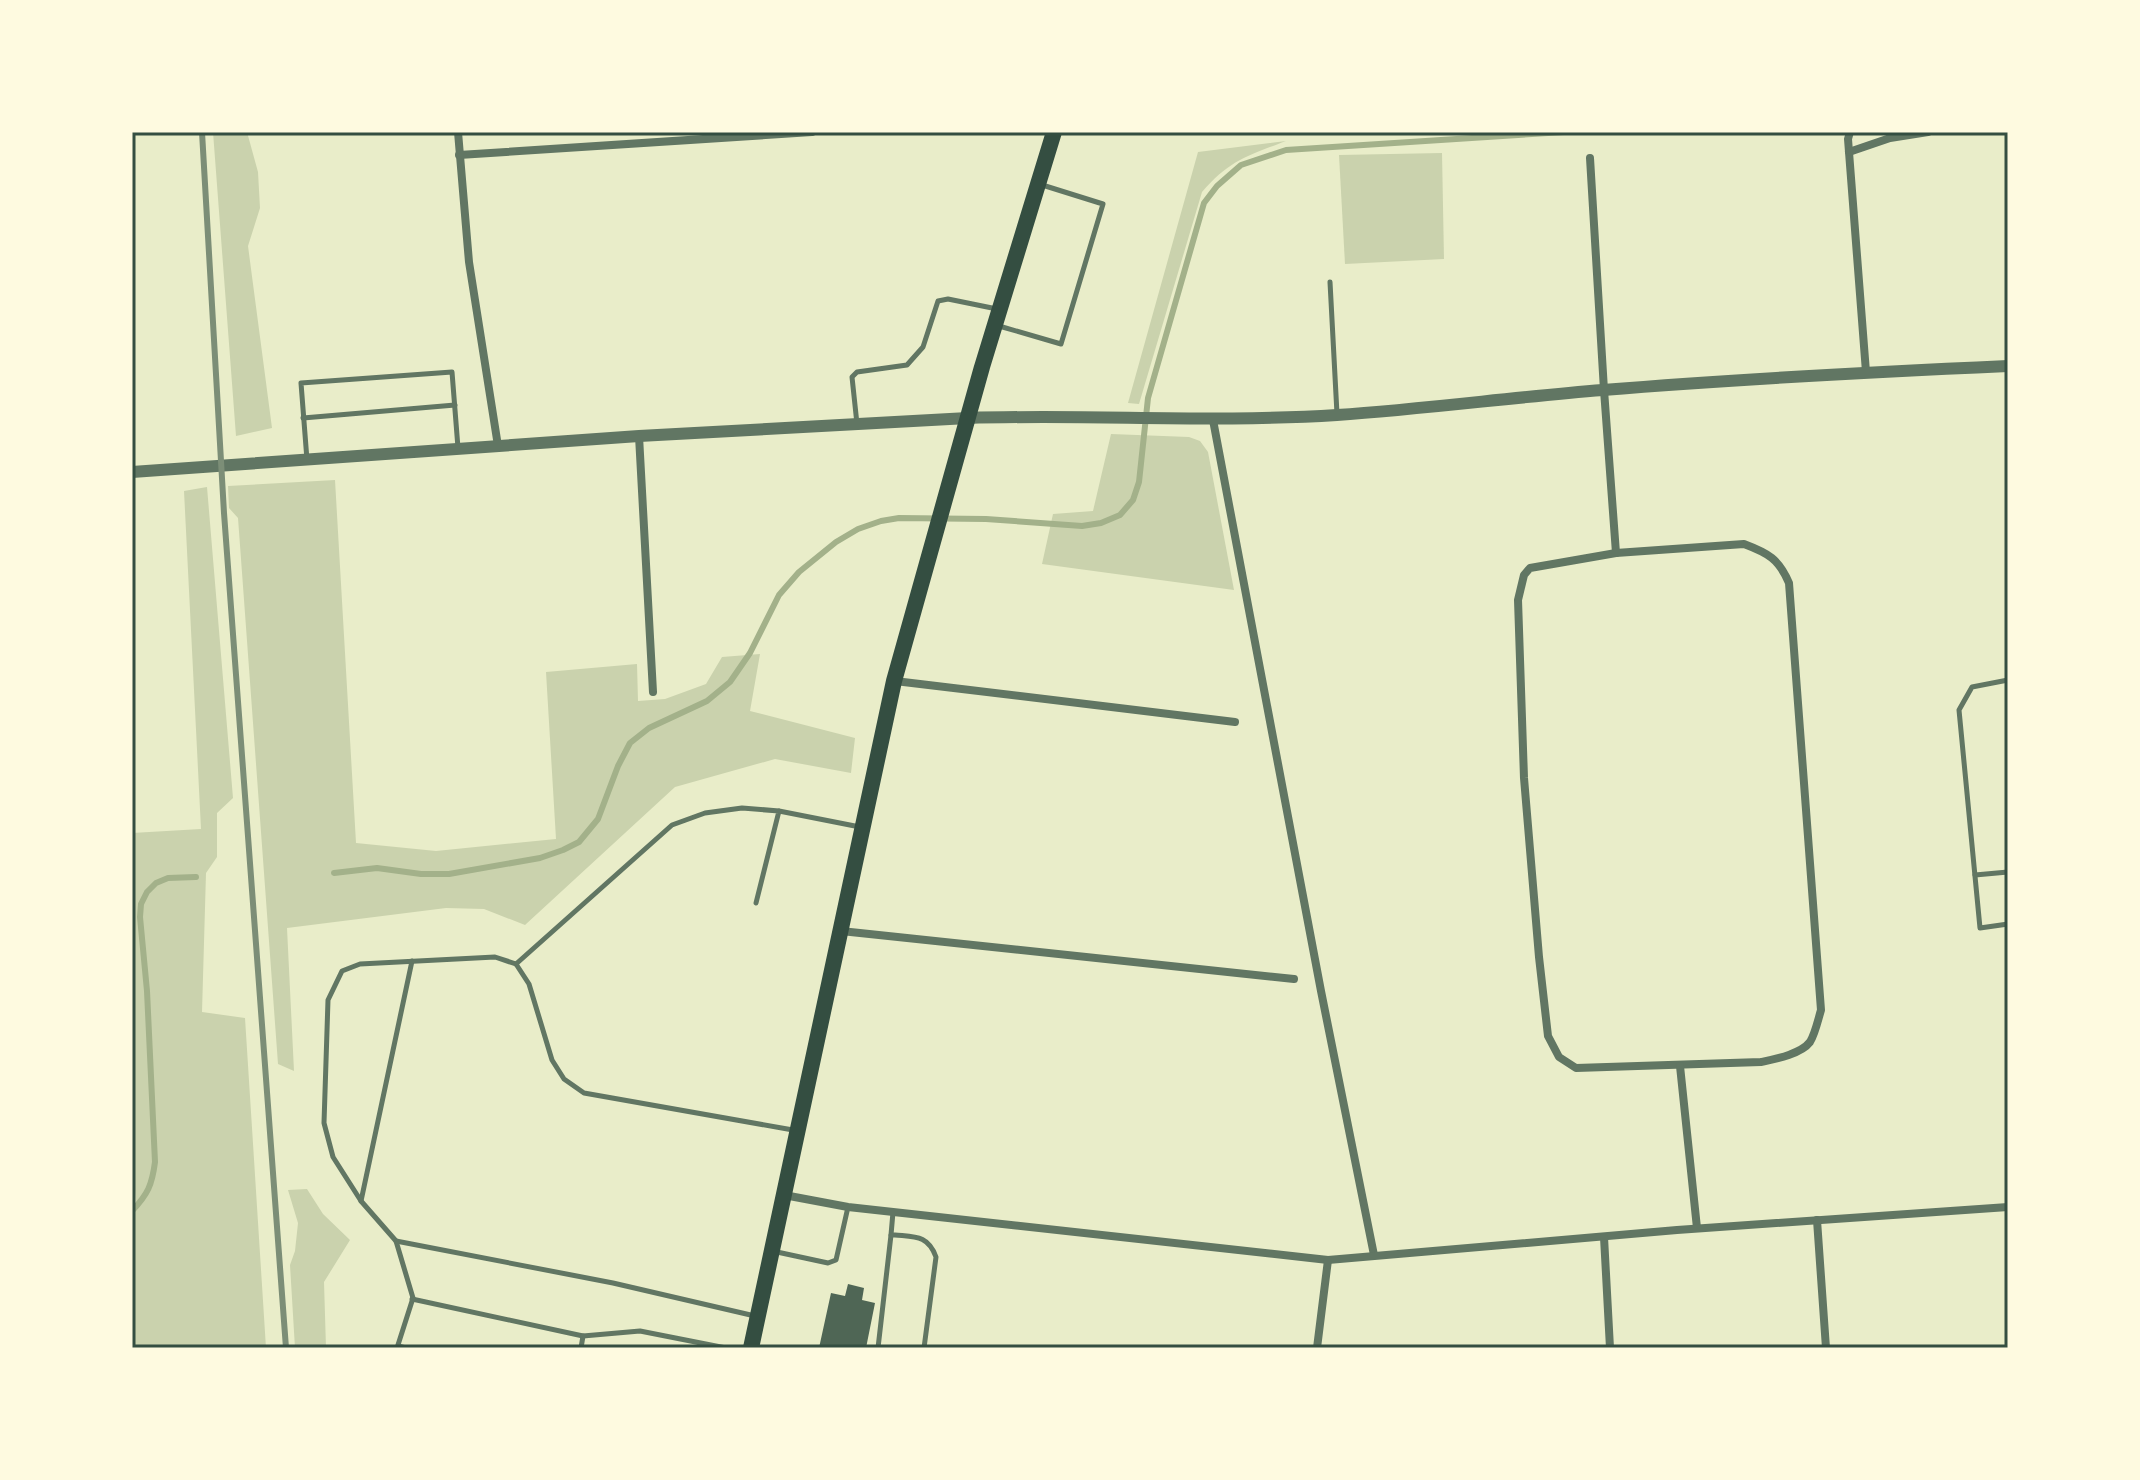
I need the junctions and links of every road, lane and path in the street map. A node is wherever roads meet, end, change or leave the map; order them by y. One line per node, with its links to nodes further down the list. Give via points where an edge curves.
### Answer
1 (458, 132): 7 (street)
2 (812, 132): 7 (street)
3 (1054, 132): 9 (main road)
4 (1850, 132): 6 (street)
5 (1928, 132): 6 (street)
6 (1849, 152): 13 (street)
7 (459, 155): 22 (street, via 469,262)
8 (1590, 158): 14 (street)
9 (1038, 183): 11 (main road); 11 (lane, via 1103,204 1061,344)
10 (1330, 282): 16 (lane)
11 (997, 317): 18 (main road); 20 (lane, via 948,299 938,301 923,347 907,365 852,377)
12 (2008, 366): 13 (street)
13 (1866, 372): 14 (street)
14 (1604, 390): 16 (street); 26 (street)
15 (455, 405): 17 (lane); 17 (lane, via 452,372 301,383); 23 (lane)
16 (1337, 415): 19 (street)
17 (303, 418): 24 (lane)
18 (968, 418): 19 (street); 20 (street); 28 (main road)
19 (1213, 420): 54 (street)
20 (857, 425): 21 (street)
21 (639, 436): 22 (street); 29 (street)
22 (498, 446): 23 (street)
23 (458, 449): 24 (street)
24 (307, 460): 25 (street)
25 (132, 472)
26 (1616, 553): 41 (street, via 1530,568 1518,600 1524,778 1548,1036 1559,1057 1576,1068); 41 (street, via 1744,544 1768,553 1789,583 1821,1010 1809,1043 1798,1050 1761,1062)
27 (2008, 680): 34 (lane, via 1972,687 1959,710)
28 (894, 681): 30 (street); 32 (main road)
29 (653, 692)
30 (1235, 722)
31 (779, 811): 32 (lane); 35 (lane); 39 (lane, via 742,808 672,825)
32 (863, 827): 37 (main road)
33 (2008, 872): 34 (lane)
34 (1975, 875): 36 (lane, via 1980,928)
35 (756, 903)
36 (2008, 924)
37 (841, 931): 40 (street); 42 (main road)
38 (412, 961): 39 (lane, via 495,957); 44 (lane); 44 (lane, via 360,964 342,971 328,1000 324,1123 333,1157)
39 (516, 964): 42 (lane, via 529,984 552,1060 564,1079 584,1093)
40 (1294, 979)
41 (1680, 1066): 49 (street)
42 (798, 1131): 43 (main road)
43 (784, 1195): 45 (street); 53 (main road)
44 (361, 1201): 52 (lane)
45 (848, 1207): 47 (street); 53 (lane, via 836,1260 828,1263)
46 (2008, 1207): 48 (street)
47 (893, 1212): 50 (lane); 55 (street)
48 (1817, 1220): 49 (street); 68 (street)
49 (1697, 1228): 51 (street)
50 (891, 1235): 64 (lane); 65 (lane, via 920,1238 936,1257)
51 (1604, 1237): 54 (street); 67 (street)
52 (396, 1241): 56 (lane); 57 (lane)
53 (772, 1251): 57 (main road)
54 (1374, 1255): 55 (street)
55 (1328, 1260): 66 (street)
56 (412, 1299): 58 (lane); 59 (lane)
57 (758, 1317): 63 (main road)
58 (583, 1336): 61 (lane); 62 (lane, via 640,1331)
59 (397, 1347): 60 (lane)
60 (406, 1348)
61 (581, 1348)
62 (726, 1348)
63 (751, 1348)
64 (878, 1348)
65 (924, 1348)
66 (1317, 1348)
67 (1610, 1348)
68 (1826, 1348)

